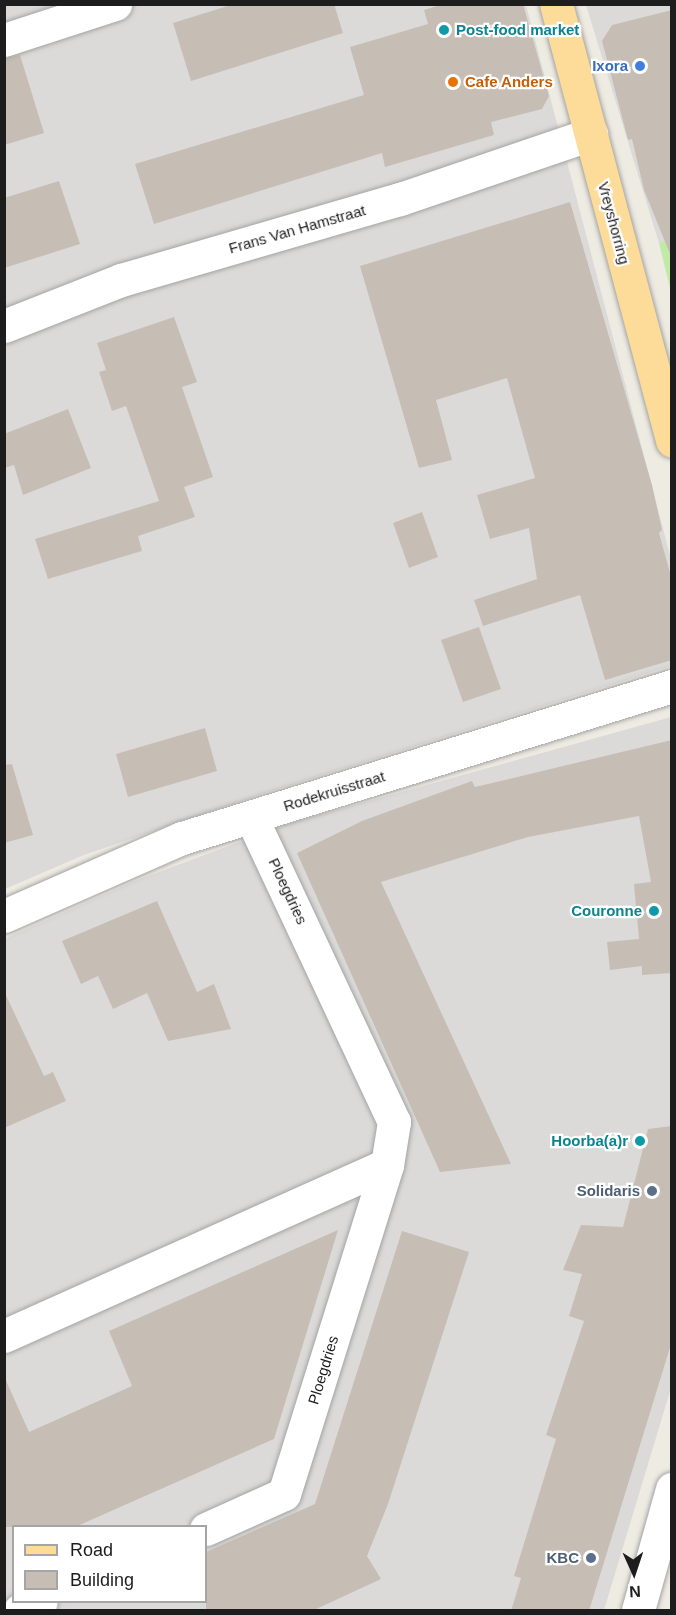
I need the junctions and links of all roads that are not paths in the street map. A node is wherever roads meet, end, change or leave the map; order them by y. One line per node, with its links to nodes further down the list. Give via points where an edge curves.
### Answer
1 (115, 4): 3 (street)
2 (556, 4): 4 (main road, Vreyshorring)
3 (4, 40)
4 (591, 134): 5 (street, Frans Van Hamstraat, via 400,199 121,280); 6 (main road, Vreyshorring)
5 (4, 326)
6 (672, 441)
7 (672, 687): 8 (street, Rodekruisstraat)
8 (251, 817): 9 (street, Rodekruisstraat, via 182,838); 10 (street, Ploegdries, via 394,1122)
9 (4, 916)
10 (387, 1165): 11 (street); 13 (street, Ploegdries, via 284,1494)
11 (4, 1336)
12 (672, 1489): 16 (street)
13 (207, 1529)
14 (39, 1603): 15 (street)
15 (20, 1611)
16 (638, 1611)

